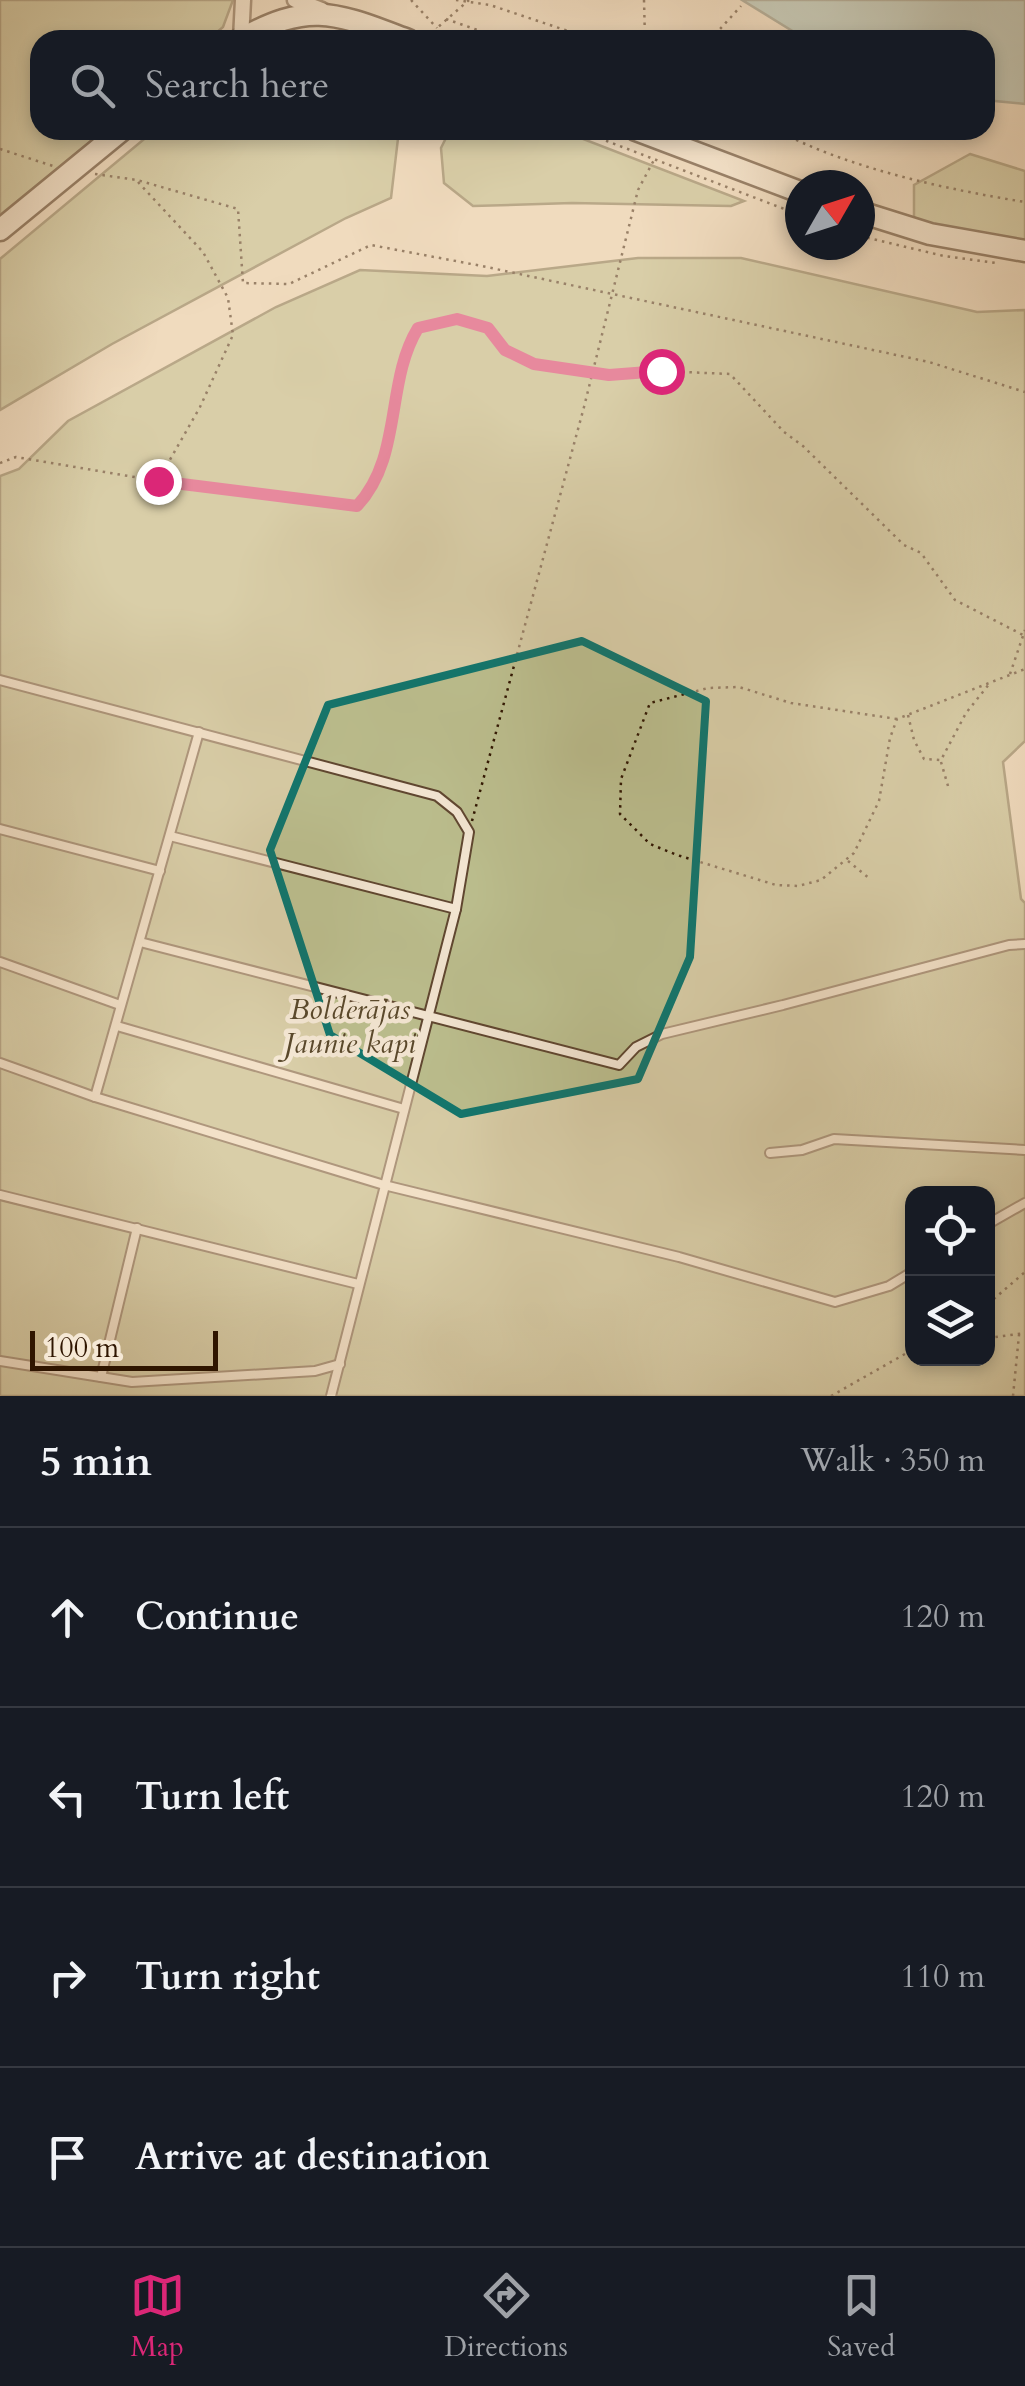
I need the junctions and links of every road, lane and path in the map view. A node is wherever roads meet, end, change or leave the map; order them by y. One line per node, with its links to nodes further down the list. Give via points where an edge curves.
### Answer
1 (243, 0): 11 (street)
2 (295, 0): 8 (street)
3 (411, 0): 10 (path)
4 (456, 0): 6 (path)
5 (644, 0): 16 (path)
6 (468, 1): 9 (path); 15 (path)
7 (741, 6): 17 (path)
8 (322, 10): 12 (main road, via 286,14); 13 (main road)
9 (446, 19): 10 (path); 14 (path)
10 (437, 28)
11 (241, 30)
12 (257, 30)
13 (379, 30)
14 (477, 30)
15 (566, 30)
16 (644, 30)
17 (719, 30)
18 (109, 140): 24 (main road)
19 (605, 140): 23 (path)
20 (662, 140): 26 (main road)
21 (794, 140): 27 (path, via 949,190)
22 (0, 149): 24 (path)
23 (654, 158): 28 (path); 34 (path, via 638,190)
24 (69, 171): 25 (path); 30 (main road)
25 (138, 180): 34 (path, via 238,209 242,283 288,284 371,245); 38 (path, via 203,252 228,298 233,336)
26 (785, 186)
27 (1025, 202)
28 (785, 209)
29 (875, 217): 32 (main road)
30 (0, 230)
31 (875, 240): 33 (path)
32 (1025, 251)
33 (998, 264)
34 (612, 294): 35 (path); 36 (path, via 929,362)
35 (593, 372): 38 (path, via 534,364 505,350 488,328 457,319 418,328 405,350 384,460 357,506); 39 (path, via 730,374 904,545 921,552 956,600); 50 (path)
36 (1025, 392)
37 (0, 463): 38 (path, via 16,458)
38 (158, 481)
39 (1024, 634): 41 (path)
40 (1025, 669): 41 (path)
41 (1009, 676): 43 (path)
42 (0, 680): 46 (lane)
43 (991, 682): 44 (path); 47 (path)
44 (908, 715): 45 (path); 47 (path, via 924,759)
45 (897, 719): 52 (path, via 880,801); 52 (path, via 791,703 739,687 708,688 652,702 622,779 620,814 650,844 787,886 821,880)
46 (199, 732): 50 (lane, via 437,796); 51 (lane)
47 (941, 760): 48 (path)
48 (948, 786)
49 (0, 829): 53 (lane)
50 (469, 832): 55 (lane)
51 (170, 836): 53 (lane); 55 (lane)
52 (847, 860): 54 (path)
53 (160, 871): 56 (lane)
54 (870, 880)
55 (456, 909): 60 (lane)
56 (140, 942): 59 (lane); 60 (lane)
57 (1025, 944): 60 (lane, via 662,1034 620,1065)
58 (0, 962): 59 (lane)
59 (120, 1005): 61 (lane)
60 (428, 1017): 64 (lane)
61 (117, 1026): 63 (lane); 64 (lane)
62 (0, 1062): 63 (lane)
63 (95, 1096): 67 (lane)
64 (404, 1109): 67 (lane)
65 (1025, 1150): 66 (lane, via 834,1139)
66 (770, 1153)
67 (384, 1185): 73 (lane, via 835,1302); 74 (lane)
68 (0, 1194): 71 (lane)
69 (1025, 1202): 70 (lane)
70 (995, 1220)
71 (137, 1228): 74 (lane); 82 (lane)
72 (1025, 1272): 75 (path)
73 (905, 1276)
74 (358, 1284): 81 (lane)
75 (995, 1298)
76 (1025, 1333): 77 (path)
77 (1019, 1335): 78 (path); 85 (path)
78 (995, 1337)
79 (905, 1354): 84 (path)
80 (0, 1360): 82 (lane)
81 (340, 1364): 82 (lane, via 132,1382); 83 (lane)
82 (101, 1377)
83 (331, 1396)
84 (830, 1396)
85 (1013, 1396)

